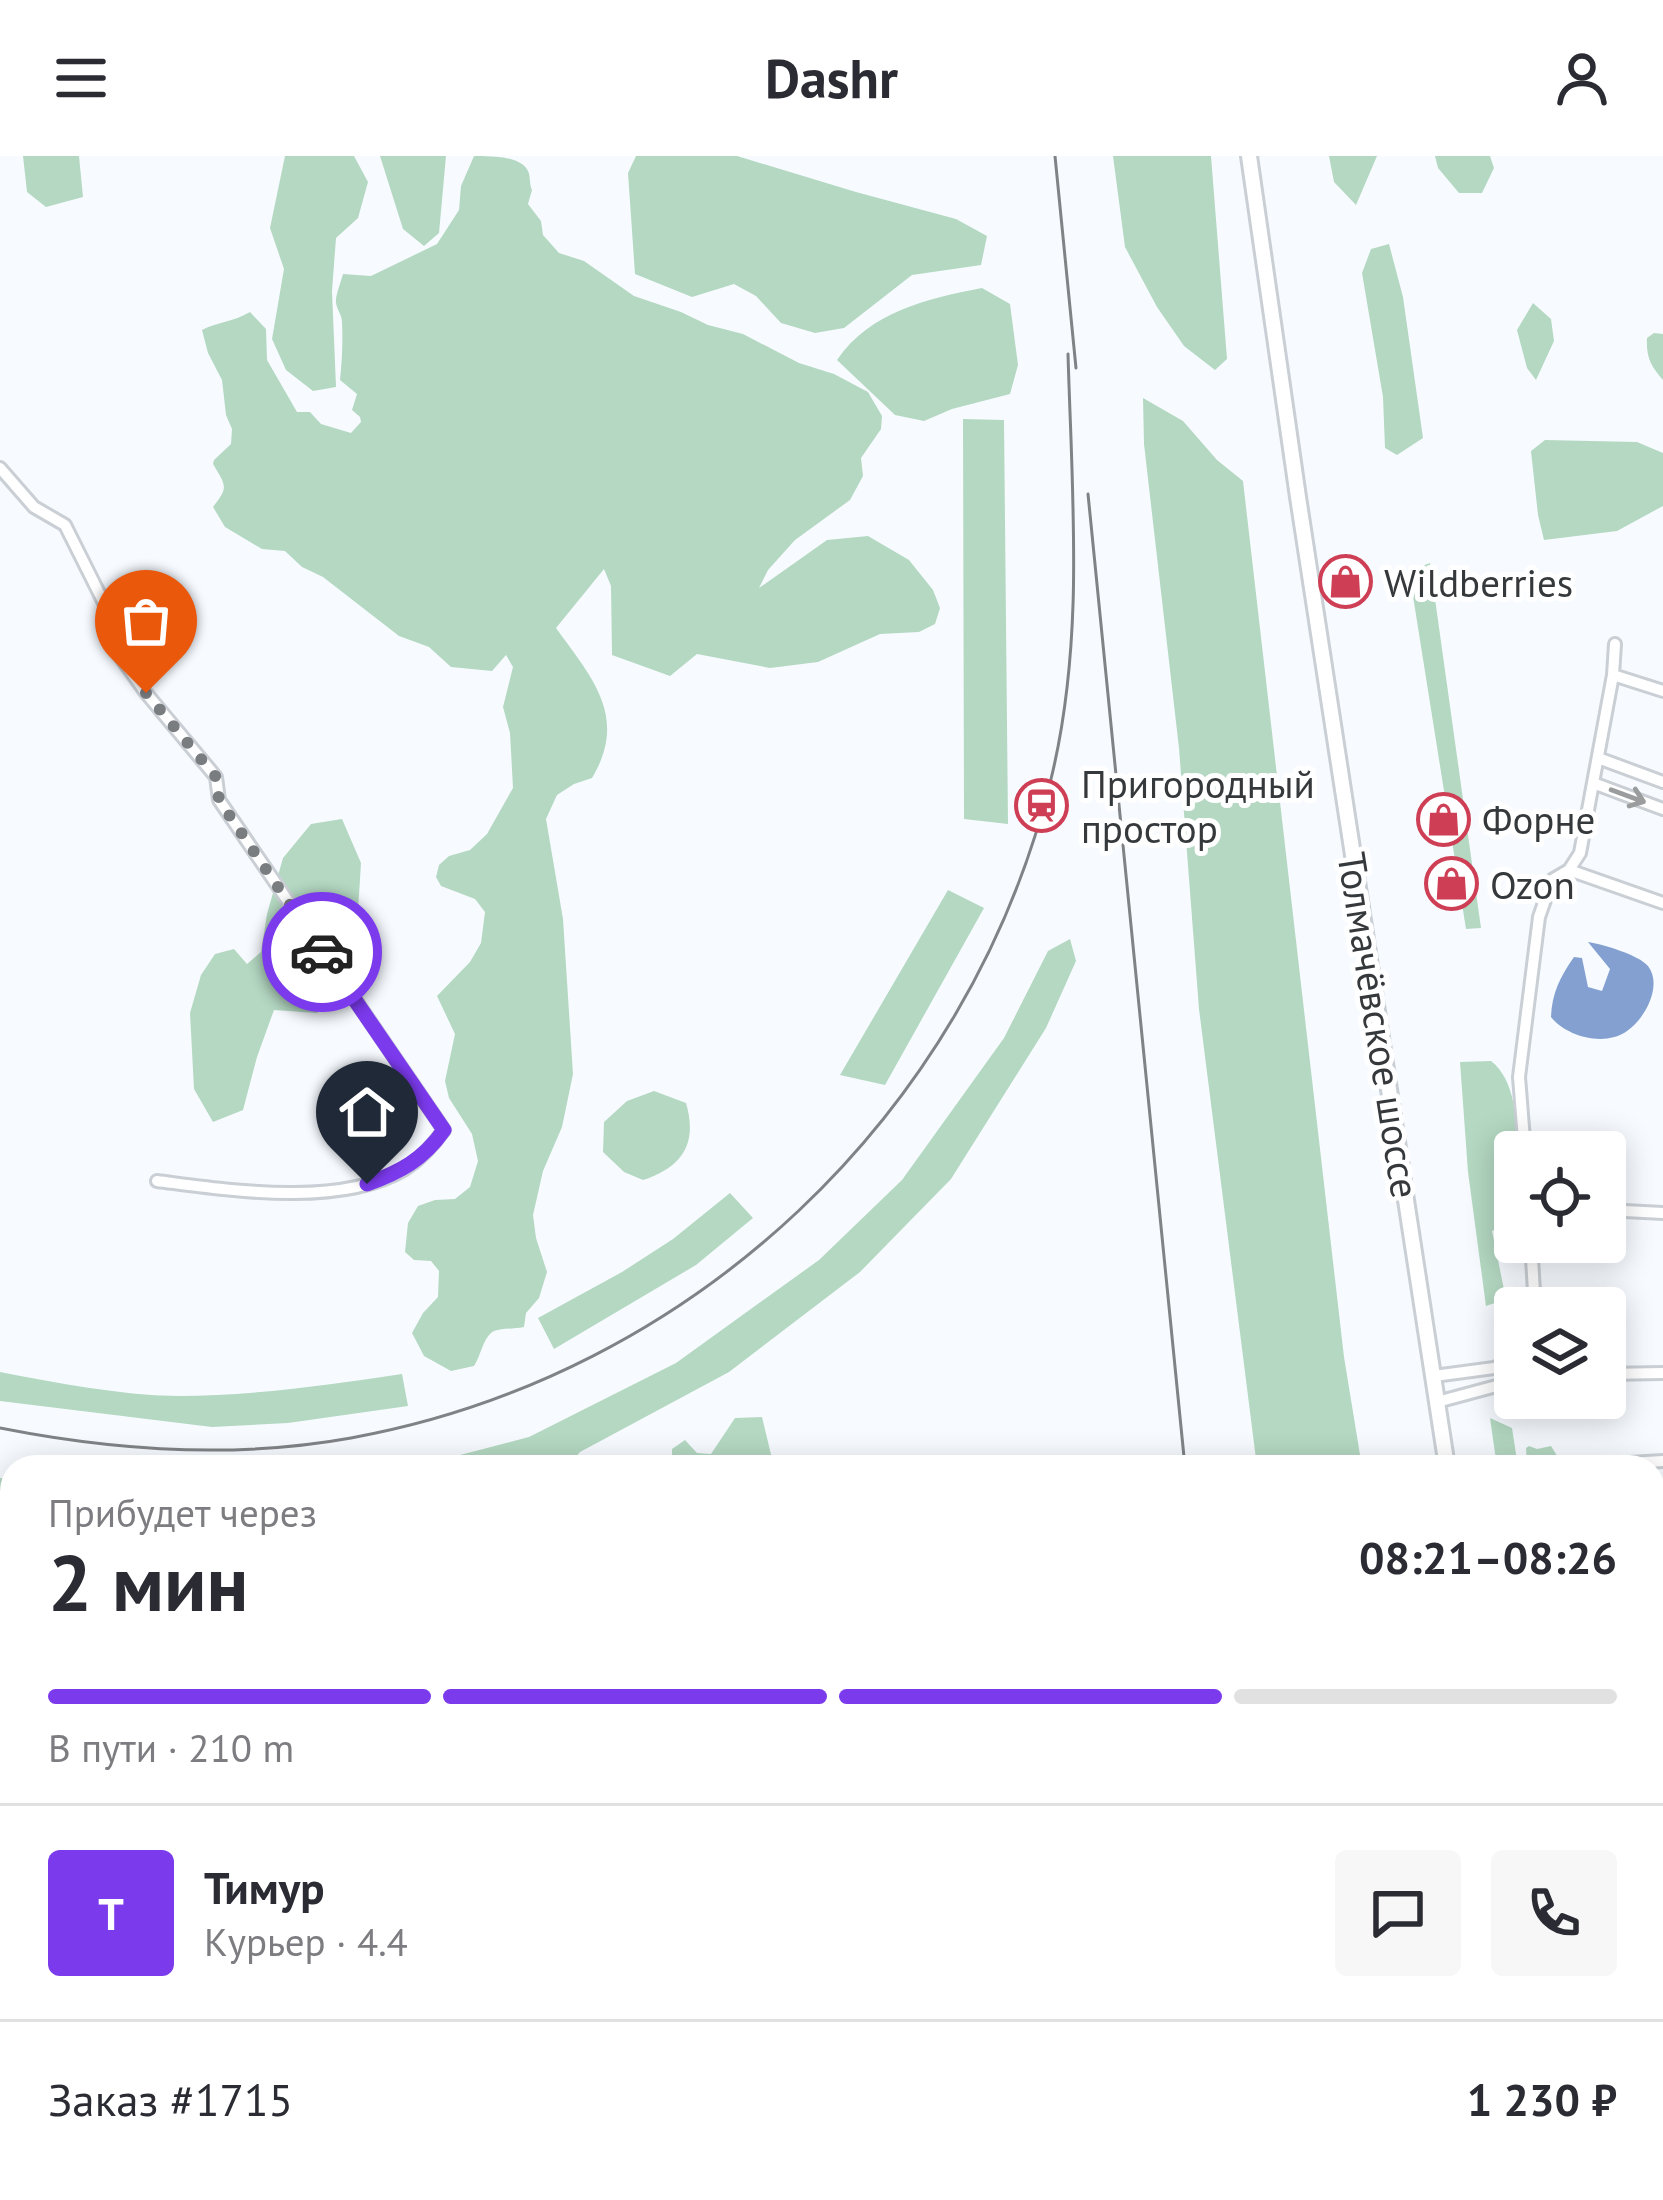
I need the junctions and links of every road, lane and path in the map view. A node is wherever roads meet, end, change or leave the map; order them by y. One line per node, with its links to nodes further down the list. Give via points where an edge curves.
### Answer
1 (1249, 156): 19 (main road, Толмачёвское шоссе)
2 (1, 470): 13 (street, via 34,507 65,525 105,605 117,652 216,777 219,800 444,1130 404,1170 323,1192)
3 (1615, 644): 4 (street)
4 (1613, 675): 5 (street); 6 (street)
5 (1663, 692)
6 (1598, 758): 7 (street); 8 (street)
7 (1663, 782)
8 (1593, 783): 9 (street, one-way to 9); 10 (street, via 1580,853)
9 (1663, 809)
10 (1569, 870): 11 (street); 12 (street, via 1552,880 1539,917 1519,1077)
11 (1663, 903)
12 (1523, 1131)
13 (157, 1181)
14 (1626, 1211): 15 (street)
15 (1663, 1213)
16 (1494, 1368): 19 (street)
17 (1663, 1372): 18 (street)
18 (1626, 1373)
19 (1434, 1376): 21 (main road, Толмачёвское шоссе)
20 (1494, 1387): 21 (street)
21 (1437, 1402): 22 (main road, Толмачёвское шоссе)
22 (1445, 1455)

